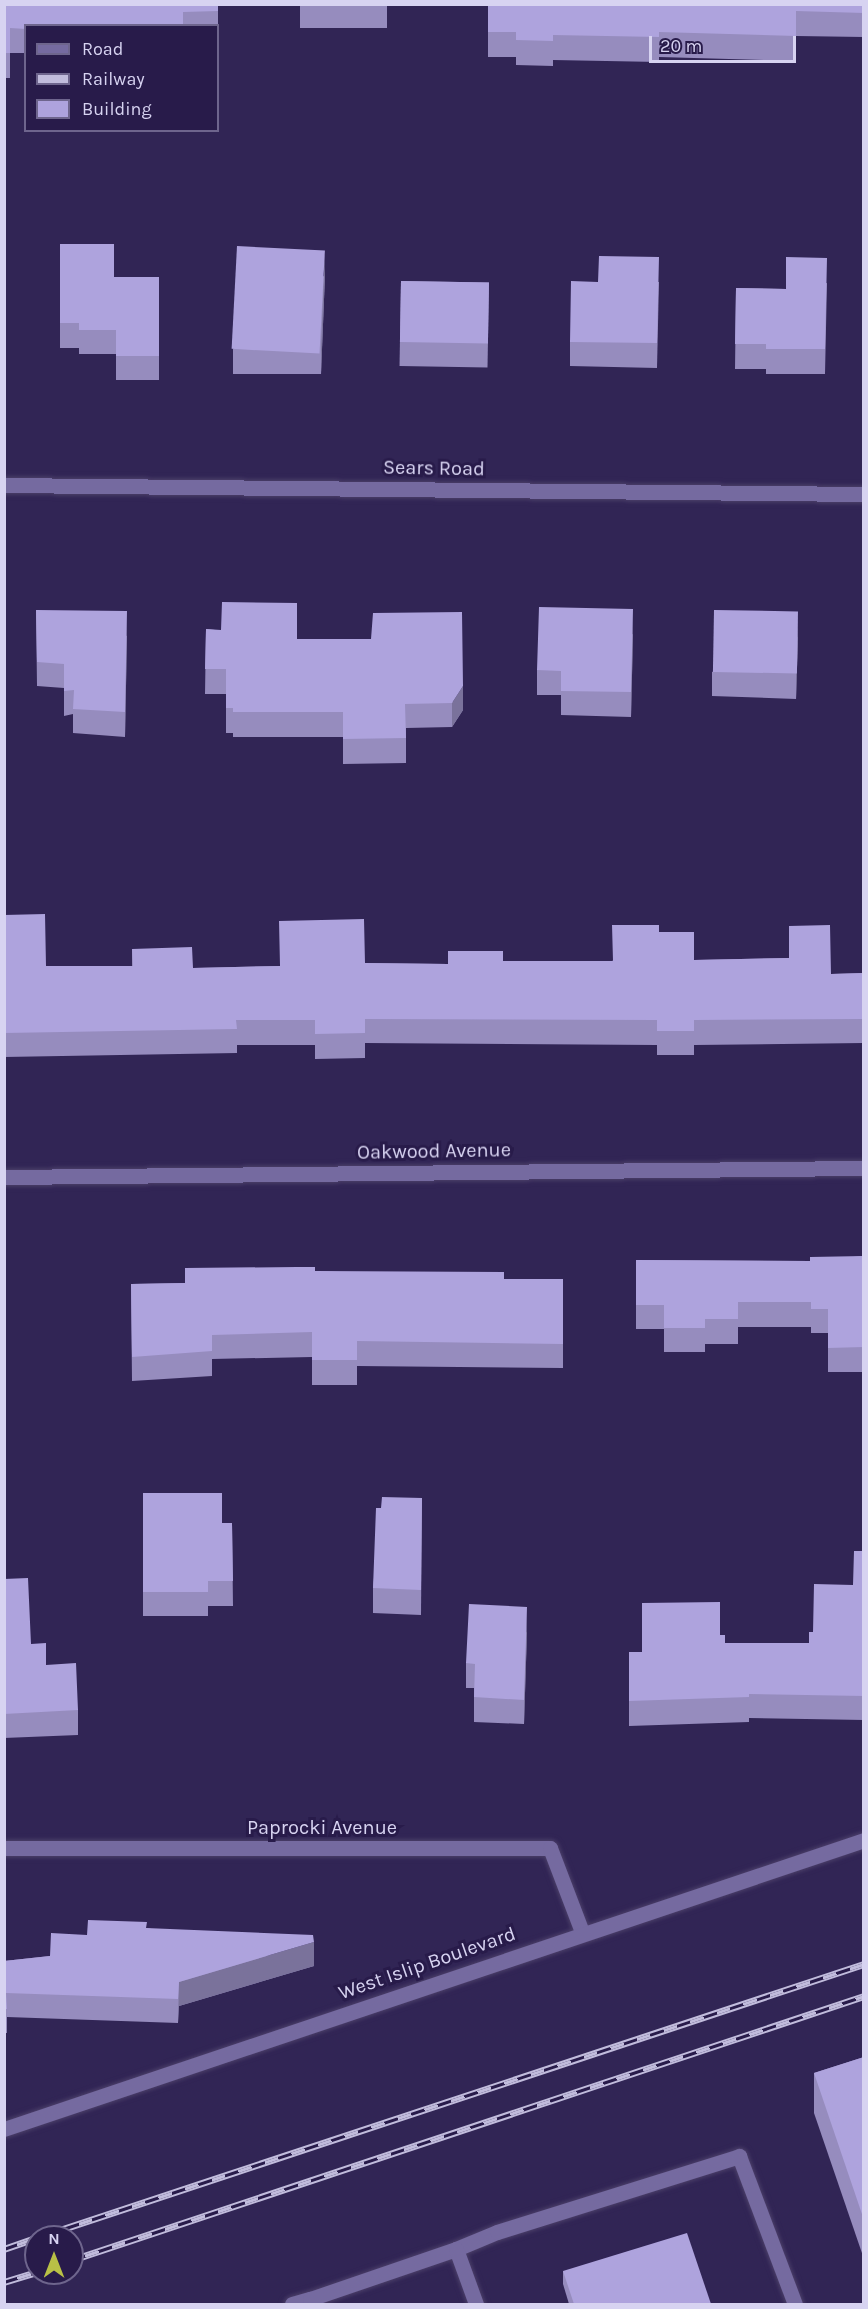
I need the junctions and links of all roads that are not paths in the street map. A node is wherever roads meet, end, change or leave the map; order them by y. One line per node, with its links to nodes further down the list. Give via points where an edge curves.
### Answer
1 (4, 485): 2 (street, Sears Road)
2 (864, 494)
3 (864, 1168): 4 (street, Oakwood Avenue)
4 (4, 1177)
5 (864, 1840): 7 (street, West Islip Boulevard)
6 (4, 1848): 7 (street, Paprocki Avenue, via 550,1848)
7 (582, 1932): 8 (street, West Islip Boulevard)
8 (4, 2128)
9 (456, 2249): 10 (street); 12 (street); 13 (street, via 497,2232 739,2156)
10 (311, 2302): 11 (street)
11 (292, 2304)
12 (476, 2304)
13 (795, 2304)

